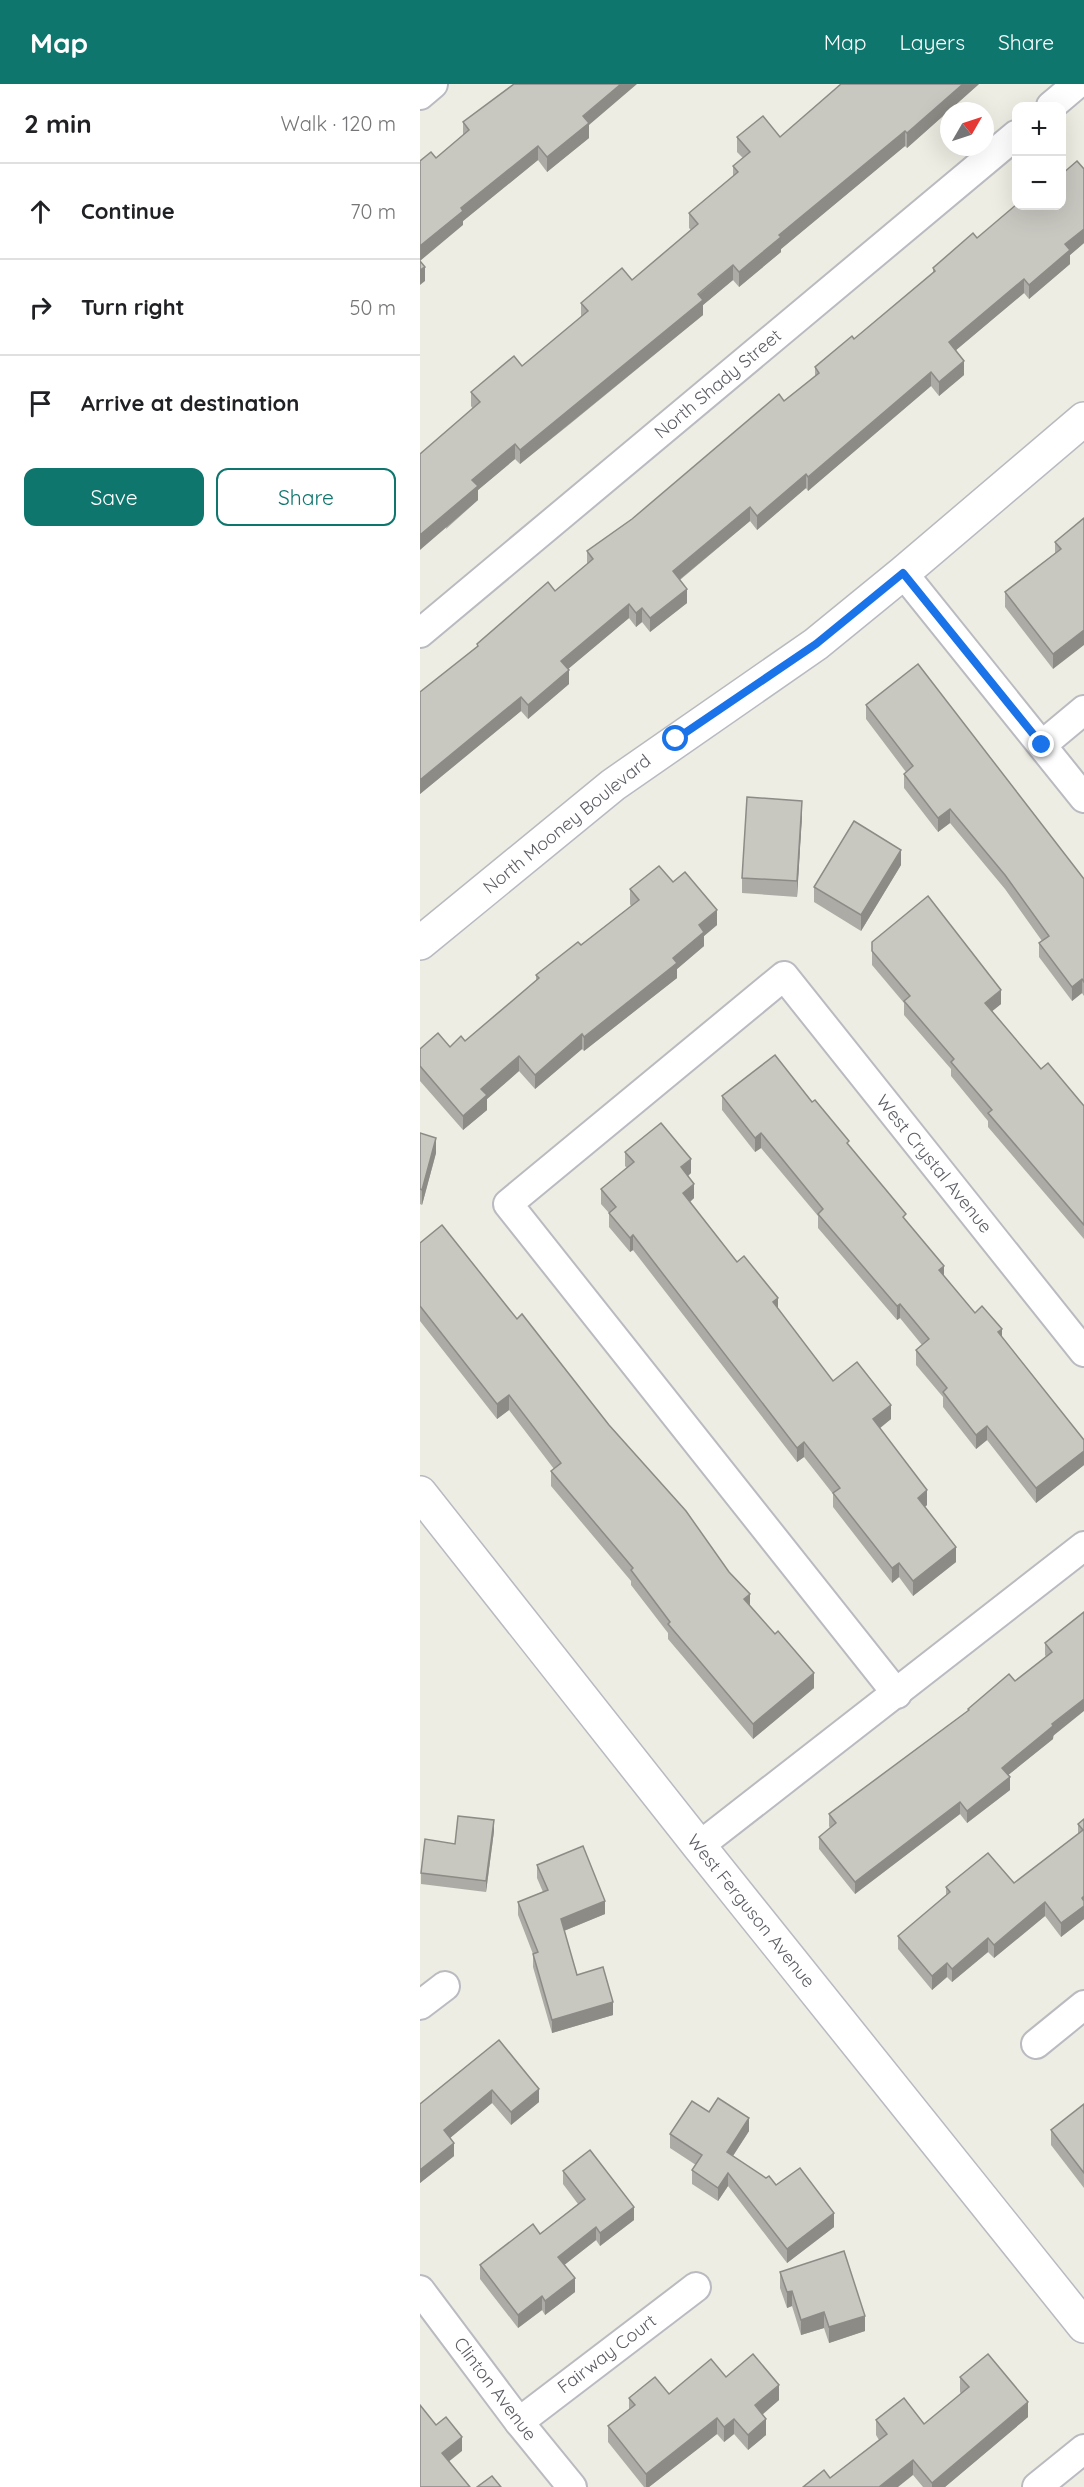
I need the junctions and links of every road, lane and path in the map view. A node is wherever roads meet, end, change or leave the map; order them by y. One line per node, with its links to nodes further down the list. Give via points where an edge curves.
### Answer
1 (433, 84): 3 (street)
2 (1077, 84): 4 (street)
3 (420, 95)
4 (1056, 102)
5 (1012, 139): 8 (street, North Shady Street)
6 (1084, 419): 7 (street, North Mooney Boulevard)
7 (903, 573): 10 (street); 12 (street, North Mooney Boulevard, via 816,644 613,785)
8 (420, 633)
9 (1084, 710): 10 (street)
10 (1042, 745): 11 (street)
11 (1084, 798)
12 (420, 943)
13 (1084, 1352): 16 (street, West Crystal Avenue, via 784,976 508,1204)
14 (420, 1493): 17 (street, West Ferguson Avenue)
15 (1084, 1546): 16 (street)
16 (897, 1694): 17 (street)
17 (699, 1846): 24 (street, West Ferguson Avenue)
18 (445, 1986): 19 (street)
19 (420, 2005)
20 (1084, 2005): 21 (street)
21 (1036, 2044)
22 (696, 2287): 25 (street, Fairway Court)
23 (420, 2290): 25 (street, Clinton Avenue)
24 (1084, 2326)
25 (519, 2422): 27 (street, Clinton Avenue)
26 (1084, 2449): 28 (street)
27 (572, 2487)
28 (1037, 2487)

